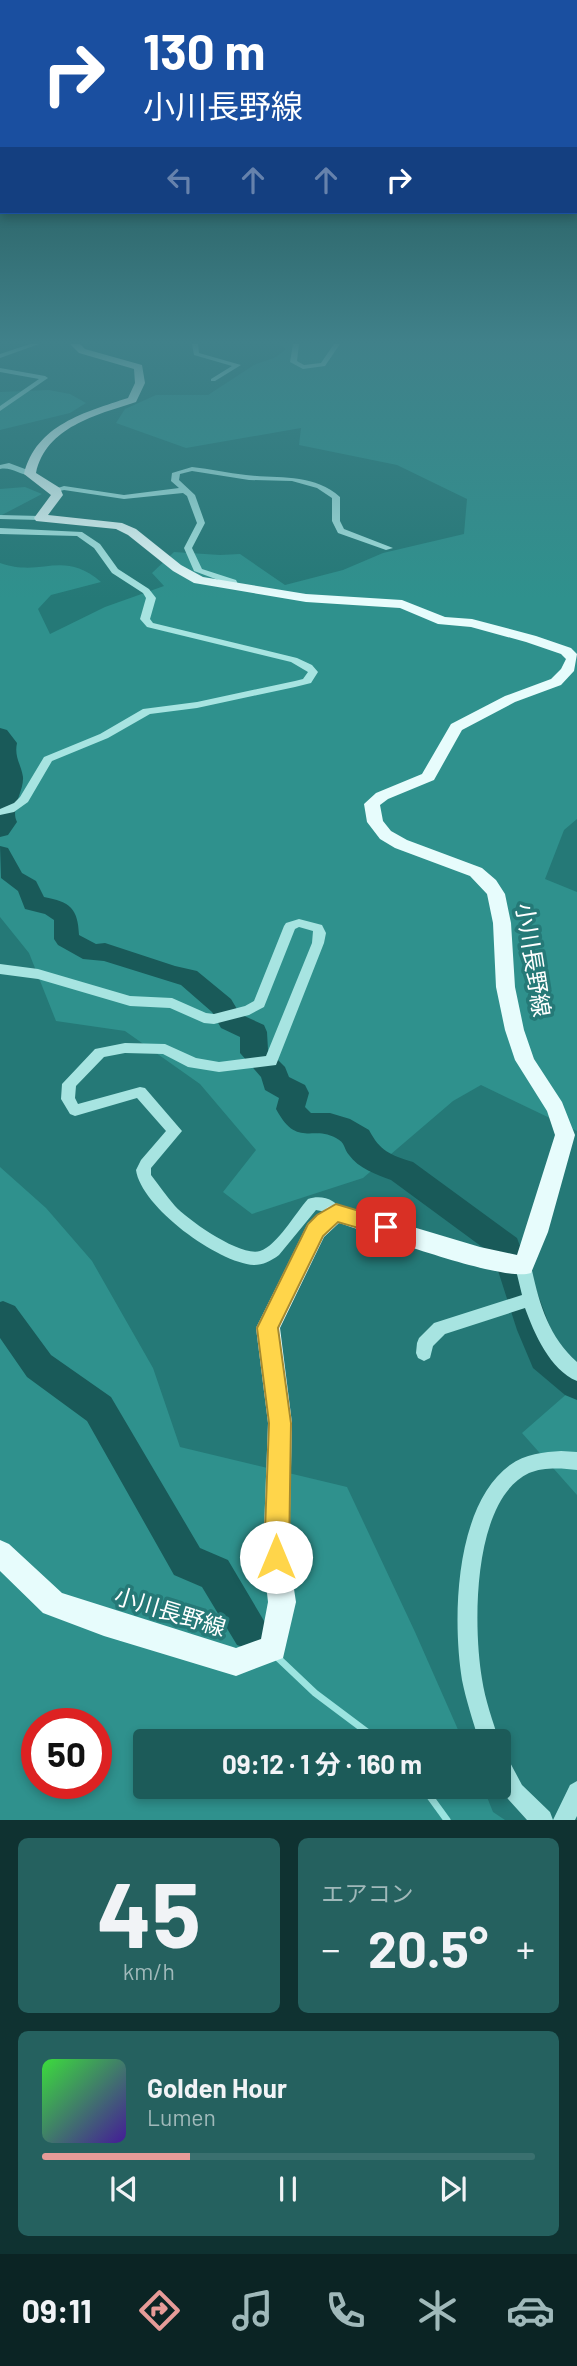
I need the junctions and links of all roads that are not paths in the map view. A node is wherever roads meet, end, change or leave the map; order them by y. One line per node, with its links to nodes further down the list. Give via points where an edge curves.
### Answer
1 (63, 429): 3 (main road, via 37,449)
2 (0, 467): 3 (street)
3 (30, 474): 4 (main road)
4 (56, 490): 5 (street, via 124,497); 7 (main road, via 55,501)
5 (186, 490): 9 (street, via 174,476 192,469 320,486 335,498 341,531); 10 (street, via 201,523 188,548 193,564 206,575)
6 (0, 517): 7 (street)
7 (40, 518): 10 (main road, 小川長野線, via 118,526 190,576)
8 (0, 531): 11 (street, via 79,534 96,546 115,571 151,598 145,619 150,625 294,660 313,672 307,681 295,684 147,711 104,736 48,759 28,798)
9 (389, 548)
10 (235, 586): 14 (main road, 小川長野線, via 306,598 402,604 443,621 472,623 531,639 573,658 556,682 509,699 456,727 428,777 372,804 379,832 401,845 463,864 491,885 500,914 507,998 524,1059 566,1135 539,1236)
11 (0, 812)
12 (0, 969): 13 (street, via 38,974 130,1001 172,1003 214,1019 259,1004 290,926 299,923 318,928 318,943 271,1061 219,1068 193,1063 165,1049 100,1052 69,1084 68,1099 75,1110 140,1092 176,1131 146,1164 144,1177 178,1219 241,1258 266,1256 292,1232 313,1203 331,1206)
13 (336, 1213): 14 (main road); 19 (main road, 小川長野線, via 316,1230 268,1328 280,1423 276,1557 282,1602 273,1648 236,1662 104,1622 53,1603)
14 (523, 1266): 15 (street)
15 (530, 1299): 16 (street, via 440,1328 425,1343); 17 (street, via 547,1343)
16 (424, 1353)
17 (577, 1373)
18 (577, 1461): 20 (street, via 550,1461 517,1470 490,1497 474,1550 468,1613 472,1679)
19 (0, 1553)
20 (486, 1729)
21 (511, 1784): 23 (street)
22 (577, 1792): 24 (street)
23 (542, 1820)
24 (564, 1820)

